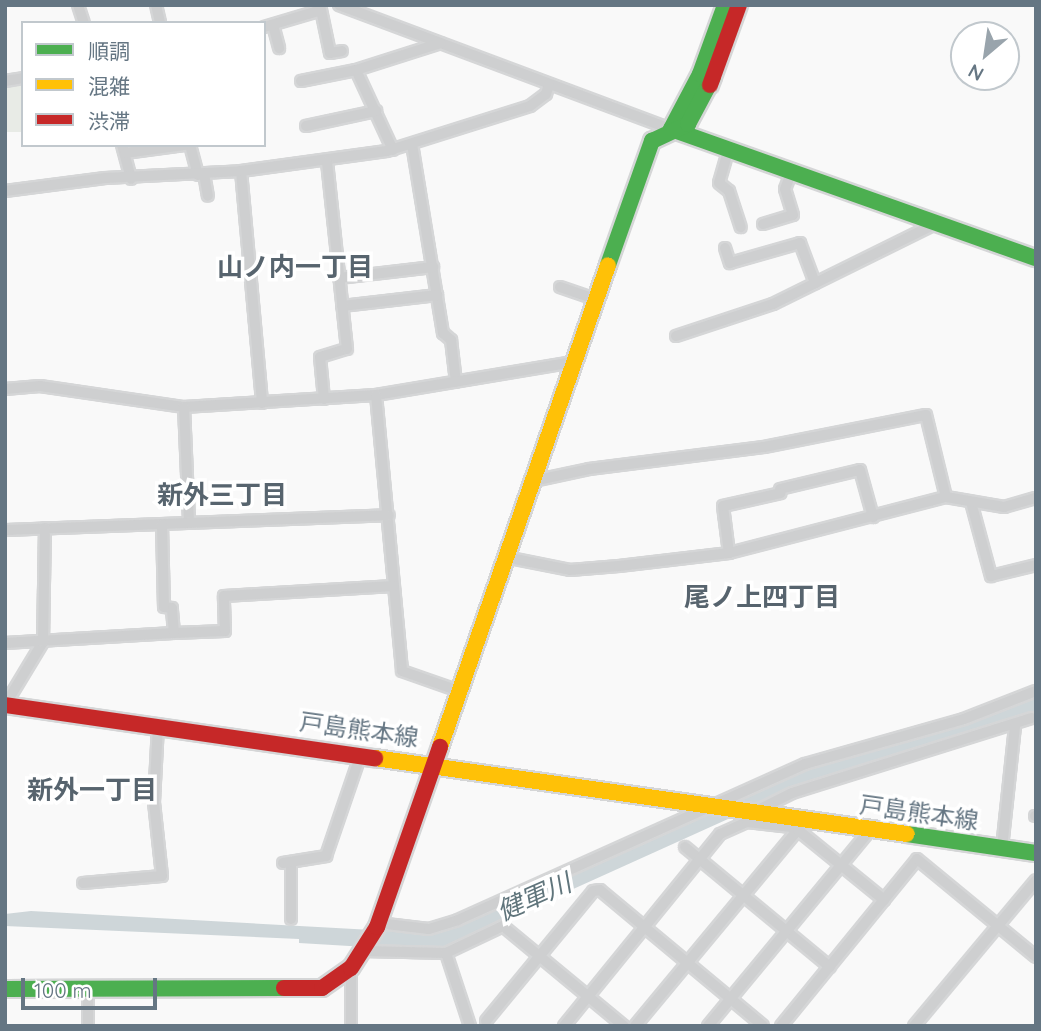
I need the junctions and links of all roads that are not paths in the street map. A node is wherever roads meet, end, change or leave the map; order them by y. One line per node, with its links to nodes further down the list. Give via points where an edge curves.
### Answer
1 (339, 5): 6 (street)
2 (725, 5): 15 (street, via 699,75)
3 (739, 5): 10 (street)
4 (319, 8): 5 (street); 8 (street, via 330,53)
5 (268, 26): 7 (street)
6 (441, 43): 9 (street); 12 (street)
7 (279, 48)
8 (342, 51)
9 (356, 70): 11 (street); 13 (street)
10 (713, 77): 15 (street, via 688,124); 16 (street, via 699,129)
11 (301, 81)
12 (550, 84): 15 (street); 17 (street, via 546,94 530,106)
13 (376, 111): 14 (street); 22 (street)
14 (306, 126)
15 (671, 129): 16 (street); 40 (street, via 652,141)
16 (710, 142): 20 (street)
17 (412, 144): 22 (street); 35 (street)
18 (154, 147): 21 (street)
19 (191, 147): 26 (street)
20 (729, 148): 25 (street); 32 (street, via 719,183 729,191)
21 (124, 149): 27 (street)
22 (393, 150): 23 (street)
23 (327, 161): 24 (street); 36 (street)
24 (241, 171): 26 (street); 48 (street)
25 (792, 171): 30 (street); 31 (street, via 785,189 793,215)
26 (201, 174): 27 (street); 29 (street)
27 (131, 178): 28 (street)
28 (5, 191)
29 (208, 196)
30 (937, 223): 34 (street); 37 (street)
31 (763, 224)
32 (741, 228)
33 (725, 248): 37 (street, via 730,263 800,243)
34 (1036, 258)
35 (433, 267): 36 (street); 39 (street)
36 (339, 278): 41 (street)
37 (815, 284): 42 (street, via 773,304)
38 (560, 287): 40 (street)
39 (437, 295): 41 (street); 44 (street, via 443,333 451,340)
40 (594, 299): 43 (street)
41 (342, 306): 47 (street, via 347,349 320,356)
42 (677, 336)
43 (573, 362): 44 (street); 50 (street)
44 (456, 382): 46 (street)
45 (5, 389): 49 (street, via 40,386)
46 (376, 396): 47 (street); 54 (street)
47 (324, 399): 48 (street)
48 (262, 403): 49 (street)
49 (184, 407): 56 (street)
50 (533, 481): 51 (street, via 589,469 764,447 926,415); 61 (street)
51 (946, 497): 53 (street); 55 (street)
52 (1036, 498): 53 (street, via 1012,507)
53 (971, 502): 62 (street, via 991,576)
54 (389, 515): 56 (street); 63 (street)
55 (873, 517): 60 (street); 60 (street, via 860,470 723,506)
56 (189, 523): 57 (street)
57 (162, 524): 58 (street); 64 (street, via 164,607 172,608)
58 (45, 528): 59 (street); 65 (street)
59 (5, 530)
60 (729, 553): 61 (street, via 570,569)
61 (505, 556): 67 (street)
62 (1036, 565)
63 (394, 586): 64 (street, via 224,596 225,631); 67 (street, via 402,671)
64 (174, 633): 65 (street)
65 (43, 642): 66 (street); 69 (street)
66 (5, 643)
67 (459, 691): 74 (street)
68 (1036, 691): 75 (street, via 964,719 805,764)
69 (5, 705): 71 (street, 戸島熊本線)
70 (1032, 718): 72 (street)
71 (158, 724): 73 (street, 戸島熊本線); 85 (street, via 154,802 162,876)
72 (1015, 726): 76 (street, via 792,793); 80 (street)
73 (361, 754): 74 (street, 戸島熊本線); 88 (street, via 326,856 287,862)
74 (433, 763): 75 (street, 戸島熊本線); 89 (street)
75 (705, 805): 76 (street, 戸島熊本線); 89 (street, via 458,920 429,929)
76 (754, 812): 77 (street, 戸島熊本線)
77 (802, 825): 78 (street, 戸島熊本線); 82 (street, via 747,822 719,834); 83 (street); 86 (street)
78 (870, 830): 80 (street, 戸島熊本線); 83 (street)
79 (685, 847): 82 (street)
80 (1002, 848): 81 (street, 戸島熊本線)
81 (1036, 853)
82 (700, 859): 86 (street); 91 (street)
83 (841, 866): 87 (street); 92 (street)
84 (1036, 880): 90 (street)
85 (83, 883)
86 (743, 895): 92 (street); 97 (street)
87 (884, 900): 90 (street, via 918,859); 98 (street)
88 (291, 919)
89 (378, 925): 93 (street)
90 (997, 925): 96 (street); 114 (street)
91 (645, 928): 95 (street, via 600,890 593,891); 97 (street); 102 (street)
92 (787, 931): 98 (street); 103 (street)
93 (365, 950): 94 (street); 99 (street)
94 (446, 953): 95 (street, via 503,926); 107 (street)
95 (540, 956): 102 (street); 104 (street)
96 (1036, 957)
97 (687, 963): 103 (street); 110 (street)
98 (830, 967): 113 (street)
99 (351, 968): 100 (street, via 322,988); 106 (street)
100 (88, 988): 101 (street); 105 (street)
101 (5, 989)
102 (589, 996): 108 (street); 109 (street)
103 (730, 999): 111 (street); 112 (street)
104 (486, 1021)
105 (88, 1026)
106 (351, 1026)
107 (470, 1026)
108 (564, 1026)
109 (624, 1026)
110 (635, 1026)
111 (708, 1026)
112 (763, 1026)
113 (781, 1026)
114 (914, 1026)

